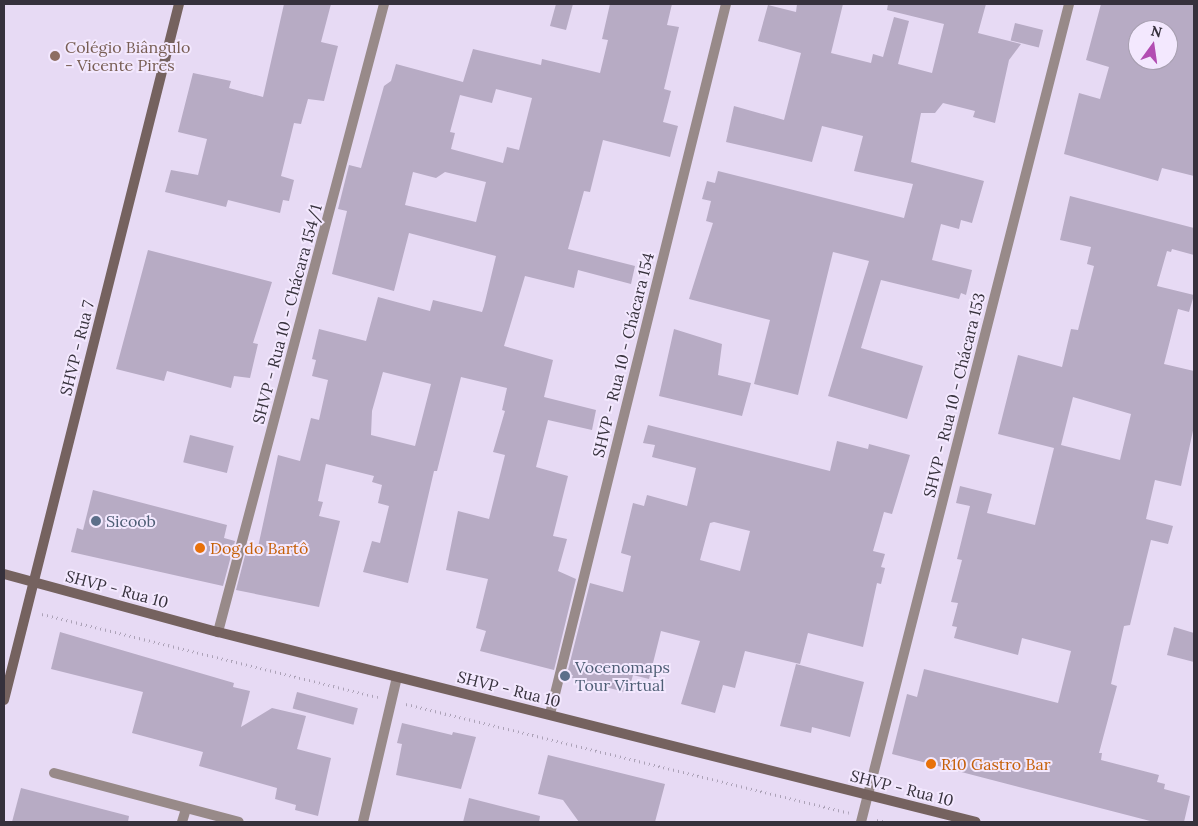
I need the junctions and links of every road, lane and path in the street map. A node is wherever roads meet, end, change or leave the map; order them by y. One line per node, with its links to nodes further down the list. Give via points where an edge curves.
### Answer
1 (179, 4): 6 (street, SHVP - Rua 7)
2 (384, 4): 8 (street, SHVP - Rua 10 - Chácara 154/1)
3 (726, 4): 12 (street, SHVP - Rua 10 - Chácara 154)
4 (1069, 4): 14 (street, SHVP - Rua 10 - Chácara 153)
5 (4, 574): 6 (street, SHVP - Rua 10)
6 (35, 582): 7 (street, SHVP - Rua 7); 8 (street, SHVP - Rua 10)
7 (27, 610): 10 (street, SHVP - Rua 7); 11 (path)
8 (218, 632): 9 (street, SHVP - Rua 10)
9 (397, 677): 11 (street); 12 (street, SHVP - Rua 10)
10 (4, 700)
11 (391, 700): 16 (path); 19 (street)
12 (550, 714): 14 (street, SHVP - Rua 10)
13 (54, 773): 15 (street)
14 (868, 794): 16 (street, SHVP - Rua 10 - Chácara 153); 21 (street, SHVP - Rua 10)
15 (186, 809): 17 (street); 18 (street)
16 (862, 819): 20 (path)
17 (182, 822)
18 (239, 822)
19 (363, 822)
20 (887, 822)
21 (976, 822)

